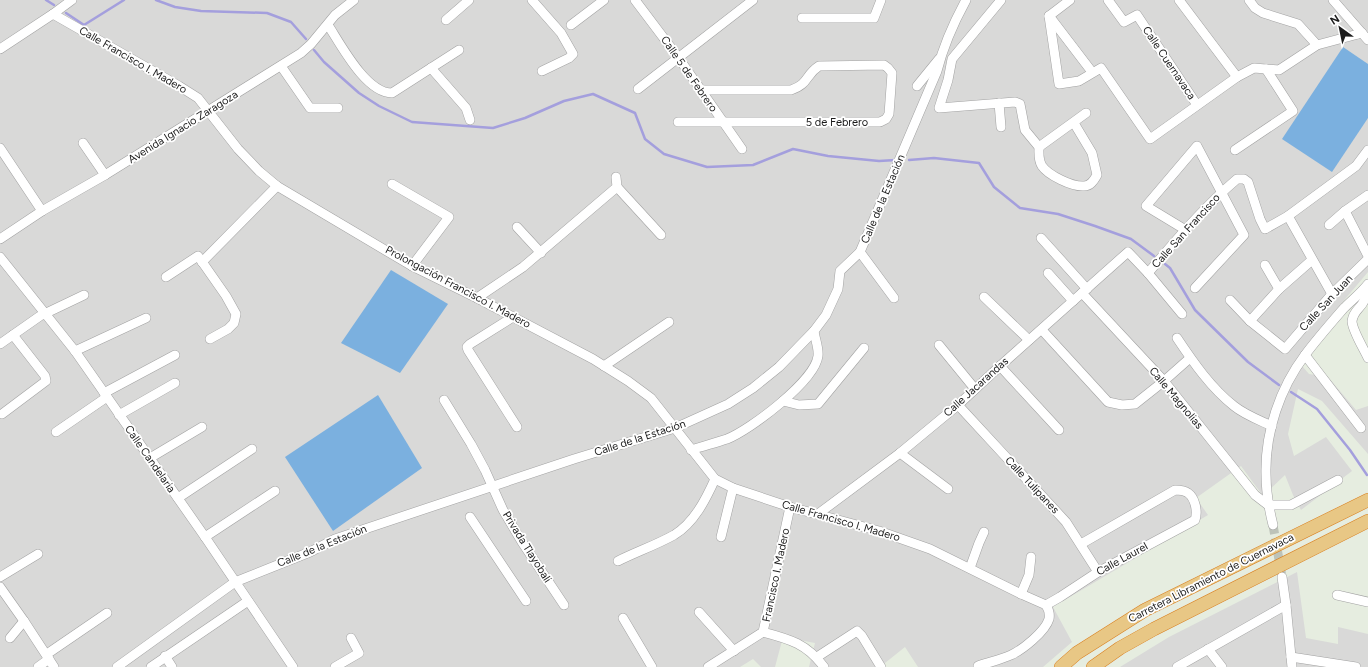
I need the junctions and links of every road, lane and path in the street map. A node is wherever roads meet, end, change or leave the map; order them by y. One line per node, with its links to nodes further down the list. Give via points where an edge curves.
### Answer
1 (354, 0): 20 (street, Avenida Ignacio Zaragoza, via 335,15)
2 (469, 0): 19 (street)
3 (532, 0): 32 (street, via 561,33 573,54)
4 (604, 0): 21 (street)
5 (635, 0): 27 (street, Calle 5 de Febrero)
6 (753, 0): 27 (street)
7 (881, 0): 18 (street, via 874,18)
8 (966, 0): 28 (street, Calle de la Estación)
9 (1070, 0): 17 (street)
10 (1108, 0): 39 (street, Calle Cuernavaca, via 1124,22 1137,15)
11 (1179, 0): 34 (street)
12 (1249, 0): 23 (street, via 1263,14 1298,24)
13 (1333, 0): 22 (street)
14 (1001, 1): 24 (street)
15 (65, 2): 16 (street)
16 (53, 14): 25 (street); 41 (street, Calle Francisco I. Madero, via 179,86 198,98)
17 (1049, 16): 33 (street); 33 (street, via 1059,84 1079,81)
18 (802, 18)
19 (446, 20)
20 (328, 25): 29 (street, Avenida Ignacio Zaragoza, via 301,53); 30 (street, via 363,76 386,93 392,93)
21 (571, 25)
22 (1365, 37): 23 (street)
23 (1317, 45): 31 (street, via 1279,70)
24 (962, 47): 28 (street); 38 (street, via 952,60 939,108)
25 (0, 49)
26 (459, 50): 30 (street)
27 (678, 57): 36 (street); 37 (street, Calle 5 de Febrero)
28 (940, 58): 35 (street); 70 (street, Calle de la Estación, via 937,71)
29 (282, 66): 40 (street, via 310,108); 41 (street, Avenida Ignacio Zaragoza)
30 (431, 68): 43 (street, via 466,108)
31 (1266, 69): 34 (street, via 1254,68); 52 (street, via 1293,111)
32 (542, 71)
33 (1092, 72): 39 (street, via 1101,68 1150,139)
34 (1238, 77): 39 (street)
35 (917, 86)
36 (638, 89)
37 (700, 90): 44 (street, Calle 5 de Febrero); 44 (street, 5 de Febrero, via 791,90 806,81 812,71 819,66 884,64 892,73 889,114 880,122)
38 (999, 103): 47 (street); 49 (street, via 1020,104 1026,130)
39 (1197, 105)
40 (338, 108)
41 (208, 110): 54 (street, Avenida Ignacio Zaragoza); 57 (street, Prolongación Francisco I. Madero, via 238,149)
42 (1086, 113): 46 (street)
43 (470, 120)
44 (722, 121): 45 (street, 5 de Febrero); 51 (street, Calle 5 de Febrero)
45 (678, 122)
46 (1074, 123): 49 (street); 49 (street, via 1092,153 1097,175 1092,183 1084,186 1068,183 1052,175 1039,159)
47 (1001, 127)
48 (83, 144): 54 (street)
49 (1039, 147)
50 (0, 148): 61 (street)
51 (742, 149)
52 (1235, 150)
53 (1368, 150): 63 (street, via 1356,166)
54 (105, 175): 61 (street, Avenida Ignacio Zaragoza)
55 (616, 177): 58 (street)
56 (392, 184): 78 (street, via 449,217)
57 (277, 186): 76 (street); 78 (street, Prolongación Francisco I. Madero)
58 (617, 187): 67 (street); 71 (street)
59 (1221, 192): 63 (street, Calle San Francisco, via 1237,178 1244,179 1248,182 1265,228); 66 (street, Calle San Francisco); 66 (street, via 1197,146 1146,206); 83 (street, via 1244,235)
60 (1368, 195): 62 (street)
61 (42, 211): 69 (street, Avenida Ignacio Zaragoza)
62 (1345, 211): 64 (street); 72 (street)
63 (1288, 216): 75 (street)
64 (1329, 225)
65 (517, 227): 71 (street)
66 (1184, 230): 80 (street, Calle San Francisco)
67 (661, 235)
68 (1041, 238): 85 (street, Calle Magnolias)
69 (0, 239)
70 (860, 252): 90 (street); 100 (street, Calle de la Estación, via 840,272 838,290 826,315)
71 (541, 253): 89 (street)
72 (1368, 256)
73 (0, 257): 93 (street, Calle Candelaria)
74 (1368, 259): 86 (street, Calle San Juan)
75 (1312, 260): 84 (street); 86 (street)
76 (202, 262): 81 (street, via 198,256); 103 (street, via 236,314 234,324)
77 (1265, 265): 84 (street)
78 (412, 266): 89 (street, Prolongación Francisco I. Madero)
79 (1048, 273): 92 (street)
80 (1148, 274): 85 (street, Calle Jacarandas, via 1128,252); 94 (street)
81 (166, 277)
82 (1366, 286): 110 (street); 112 (street, via 1367,296 1352,319)
83 (1195, 288)
84 (1279, 290): 97 (street)
85 (1084, 291): 92 (street, Calle Jacarandas); 115 (street, Calle Magnolias)
86 (1332, 294): 97 (street, Calle San Juan, via 1285,349)
87 (84, 295): 93 (street)
88 (984, 297): 104 (street)
89 (478, 298): 95 (street, Prolongación Francisco I. Madero)
90 (894, 298)
91 (1230, 300): 97 (street)
92 (1073, 301): 99 (street, Calle Jacarandas)
93 (45, 314): 101 (street); 108 (street, Calle Candelaria)
94 (1182, 314)
95 (513, 317): 113 (street, Prolongación Francisco I. Madero); 126 (street, via 470,344 468,350)
96 (146, 318): 108 (street)
97 (1250, 321)
98 (669, 322): 113 (street)
99 (1042, 330): 104 (street, Calle Jacarandas); 115 (street, via 1108,402 1135,404)
100 (814, 331): 120 (street, via 818,356 814,367); 127 (street, Calle de la Estación, via 779,367 753,388 728,404)
101 (13, 335): 105 (street); 122 (street, via 45,376 46,381)
102 (1177, 338): 111 (street)
103 (210, 339)
104 (1029, 340): 114 (street, Calle Jacarandas)
105 (0, 344)
106 (939, 345): 117 (street)
107 (864, 348): 120 (street, via 818,404 799,405)
108 (75, 351): 118 (street, Calle Candelaria)
109 (175, 355): 118 (street)
110 (1305, 355): 124 (street, via 1289,380); 128 (street)
111 (1190, 358): 115 (street); 124 (street, via 1220,394 1234,406)
112 (1368, 358)
113 (604, 366): 127 (street, Prolongación Francisco I. Madero, via 651,398)
114 (1000, 366): 117 (street, Calle Jacarandas); 129 (street)
115 (1164, 381): 143 (street, Calle Magnolias, via 1255,495)
116 (175, 384): 123 (street)
117 (975, 388): 121 (street, Calle Jacarandas)
118 (105, 395): 123 (street, Calle Candelaria); 130 (street)
119 (444, 400): 137 (street, Privada Tlayobali)
120 (784, 401): 132 (street, via 753,424 727,438)
121 (958, 405): 133 (street, Calle Jacarandas); 152 (street, Calle Tulipanes, via 1066,522)
122 (2, 414)
123 (119, 415): 134 (street, Calle Candelaria)
124 (1272, 426): 143 (street, via 1266,474)
125 (202, 427): 134 (street)
126 (517, 427)
127 (675, 428): 132 (street, Calle Francisco I. Madero); 137 (street, Calle de la Estación)
128 (1361, 428)
129 (1059, 430)
130 (56, 432)
131 (252, 449): 141 (street)
132 (691, 450): 135 (street, Calle Francisco I. Madero)
133 (900, 453): 139 (street); 145 (street, Calle Jacarandas)
134 (150, 458): 141 (street, Calle Candelaria)
135 (715, 479): 138 (street, Calle Francisco I. Madero); 155 (street, via 699,509 674,534)
136 (1338, 480): 143 (street, via 1291,505)
137 (493, 487): 160 (street, Calle de la Estación, via 335,539 310,552); 168 (street, Privada Tlayobali, via 522,542)
138 (733, 488): 144 (street, Calle Francisco I. Madero); 151 (street)
139 (948, 489)
140 (276, 491): 150 (street)
141 (178, 498): 150 (street, Calle Candelaria)
142 (1368, 500): 195 (highway, Carretera Libramiento de Cuernavaca, via 1145,610 1077,653)
143 (1268, 505): 148 (street)
144 (790, 507): 145 (street, Calle Francisco I. Madero); 175 (street, Francisco I. Madero)
145 (818, 514): 156 (street, Calle Francisco I. Madero, via 879,531)
146 (470, 517): 166 (street)
147 (1368, 521): 196 (highway, Carretera Libramiento de Cuernavaca, via 1154,629)
148 (1273, 525)
149 (984, 532): 156 (street)
150 (205, 537): 160 (street, Calle Candelaria)
151 (721, 538)
152 (1082, 544): 157 (street, Calle Tulipanes); 157 (street, Calle Laurel, via 1175,490 1188,493 1196,507 1195,520)
153 (38, 554): 158 (street)
154 (1031, 557): 162 (street, via 1029,575)
155 (618, 561)
156 (970, 568): 162 (street, Calle Francisco I. Madero)
157 (1098, 572): 169 (street, Calle Laurel)
158 (0, 577)
159 (1282, 577): 170 (street)
160 (235, 582): 165 (street, Calle Candelaria); 186 (street, Calle de la Estación)
161 (0, 588): 164 (street)
162 (1021, 594): 169 (street, Calle Francisco I. Madero)
163 (1337, 595): 167 (street)
164 (4, 601): 174 (street)
165 (248, 601): 180 (street); 189 (street, Calle Candelaria)
166 (526, 601)
167 (1368, 602)
168 (564, 604)
169 (1046, 605): 184 (street, via 1050,611 1045,628 1010,656)
170 (1286, 605): 178 (street); 182 (street)
171 (699, 612): 179 (street)
172 (107, 613): 183 (street)
173 (622, 618): 191 (street)
174 (24, 621): 176 (street); 183 (street)
175 (763, 632): 179 (street, Francisco I. Madero); 181 (street, via 792,640)
176 (10, 638)
177 (350, 638): 190 (street, via 359,653)
178 (1208, 649): 197 (street); 198 (street)
179 (734, 651): 192 (street, Francisco I. Madero)
180 (165, 656): 187 (street); 188 (street)
181 (817, 657): 193 (street); 194 (street, via 857,631)
182 (1291, 657): 199 (street); 200 (street)
183 (50, 660): 185 (street)
184 (978, 666)
185 (38, 667)
186 (117, 667)
187 (151, 667)
188 (172, 667)
189 (293, 667)
190 (335, 667)
191 (652, 667)
192 (708, 667)
193 (824, 667)
194 (881, 667)
195 (1061, 667)
196 (1093, 667)
197 (1177, 667)
198 (1222, 667)
199 (1292, 667)
200 (1356, 667)

